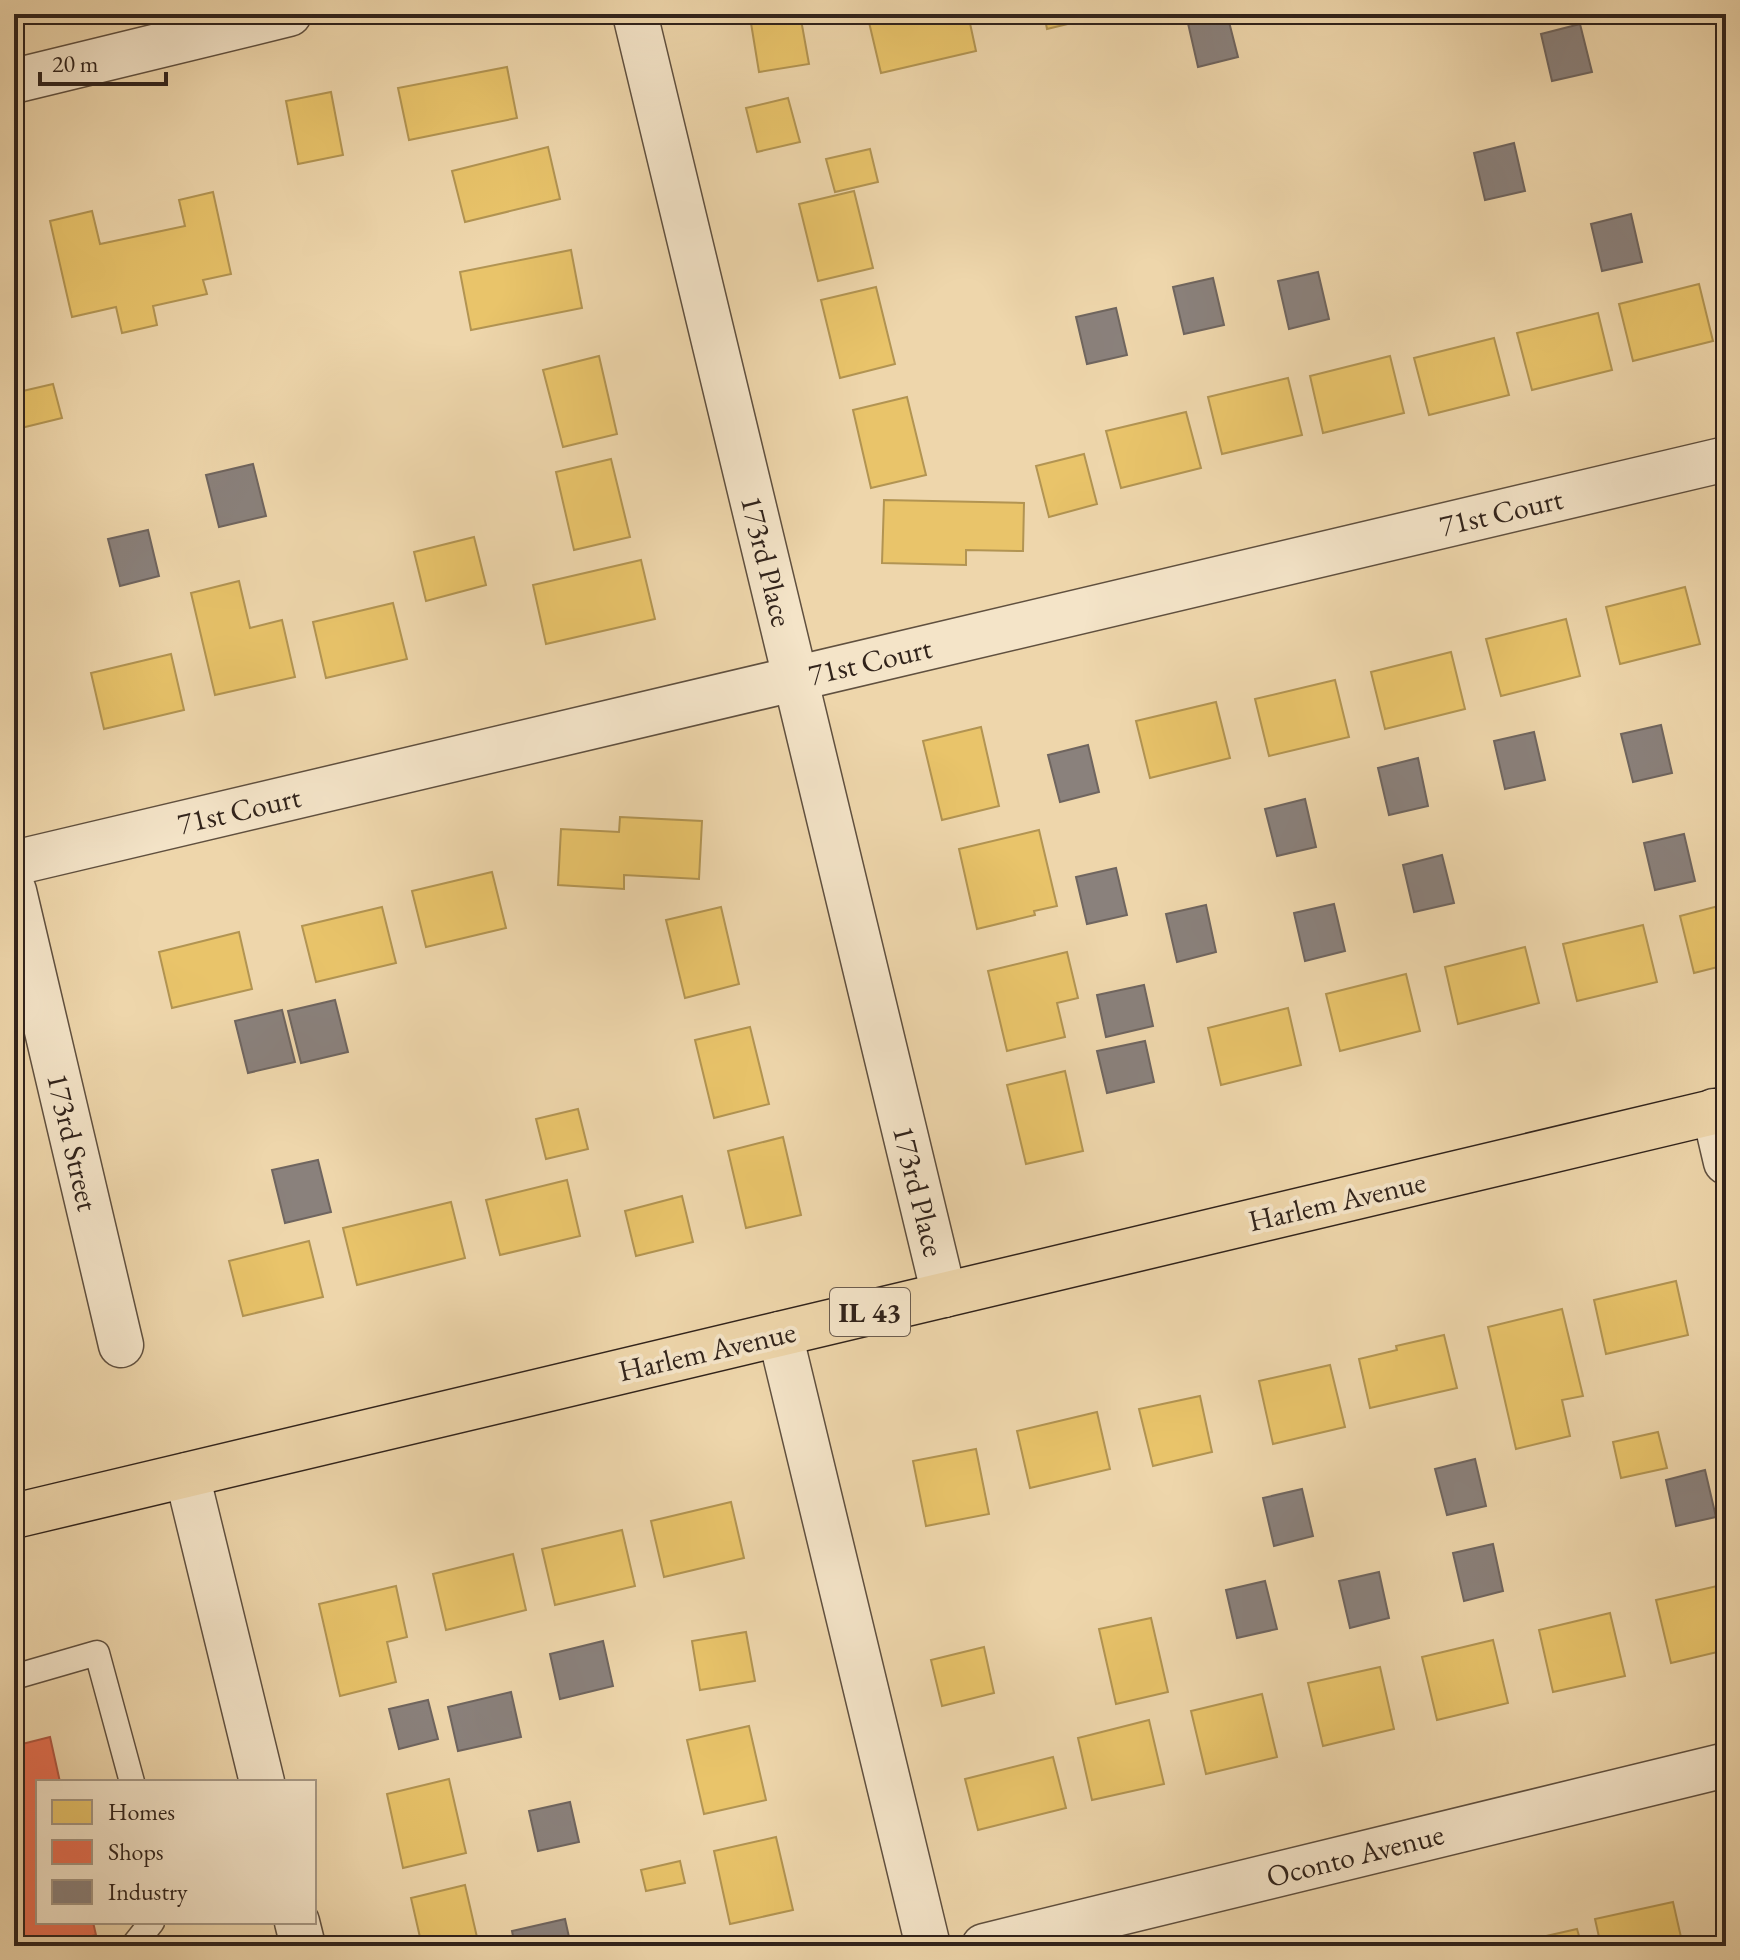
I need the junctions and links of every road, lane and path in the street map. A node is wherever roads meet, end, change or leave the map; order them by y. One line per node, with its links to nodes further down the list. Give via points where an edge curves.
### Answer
1 (289, 14): 3 (street)
2 (635, 14): 5 (street, 173rd Place)
3 (14, 81)
4 (1726, 459): 5 (street, 71st Court)
5 (796, 679): 6 (street, 71st Court); 10 (street, 173rd Place)
6 (14, 863)
7 (14, 891): 12 (street, 173rd Street)
8 (1720, 1110): 9 (street); 10 (main road, Harlem Avenue / IL 43)
9 (1726, 1162)
10 (944, 1295): 11 (main road, Harlem Avenue / IL 43)
11 (780, 1334): 13 (main road, Harlem Avenue / IL 43); 23 (street)
12 (121, 1345)
13 (187, 1475): 14 (main road, Harlem Avenue / IL 43); 18 (street)
14 (14, 1516)
15 (14, 1677): 17 (lane, via 97,1653)
16 (1726, 1765): 24 (street, Oconto Avenue)
17 (131, 1780)
18 (262, 1780)
19 (150, 1924): 21 (lane)
20 (298, 1924): 22 (street)
21 (133, 1946)
22 (303, 1946)
23 (928, 1946)
24 (984, 1946)

